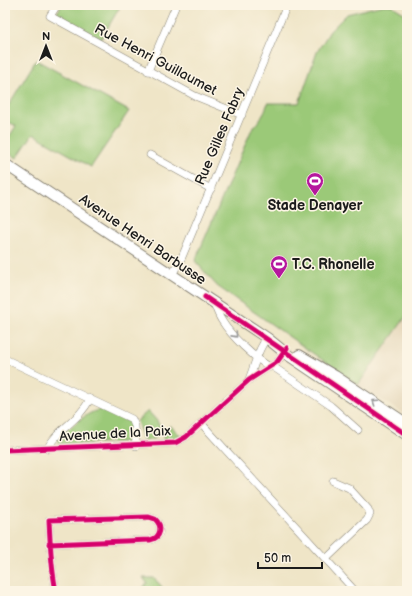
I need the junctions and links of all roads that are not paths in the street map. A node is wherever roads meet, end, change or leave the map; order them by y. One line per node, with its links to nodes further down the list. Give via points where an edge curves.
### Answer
1 (57, 5): 4 (street, Rue Henri Guillaumet, via 50,16)
2 (176, 5): 4 (street)
3 (287, 5): 5 (street, Rue Gilles Fabry)
4 (148, 71): 5 (street, Rue Henri Guillaumet, via 195,96)
5 (242, 115): 8 (street, Rue Gilles Fabry)
6 (150, 155): 8 (street)
7 (5, 164): 9 (street, Avenue Henri Barbusse)
8 (211, 189): 9 (street, Rue Gilles Fabry, via 179,266)
9 (172, 275): 10 (street, Avenue Henri Barbusse)
10 (214, 303): 11 (street, Avenue Henri Barbusse); 13 (street, one-way to 13, via 222,321)
11 (266, 338): 12 (street, Avenue Henri Barbusse); 13 (street, Avenue de la Paix)
12 (286, 350): 15 (street, Avenue de la Paix); 19 (street, Avenue Henri Barbusse, one-way to 12, via 335,376); 21 (street, Avenue Henri Barbusse)
13 (256, 359): 15 (street); 16 (street, Avenue de la Paix)
14 (5, 360): 17 (street)
15 (271, 366): 16 (street, Avenue de la Paix); 20 (street, via 331,406)
16 (249, 380): 18 (street, Avenue de la Paix)
17 (90, 399): 22 (street, via 133,420); 23 (street, via 84,411 54,438)
18 (201, 423): 22 (street, Avenue de la Paix, via 186,438 175,444); 27 (street)
19 (407, 424)
20 (358, 430)
21 (407, 435)
22 (136, 446): 23 (street, Avenue de la Paix)
23 (47, 449): 24 (street, Avenue de la Paix)
24 (5, 450)
25 (333, 481): 27 (street, via 349,488 370,514 368,520)
26 (50, 544): 26 (street, via 49,520 149,517 155,519 160,526 158,536 150,540); 28 (street)
27 (326, 559): 29 (street)
28 (56, 591)
29 (355, 591)

